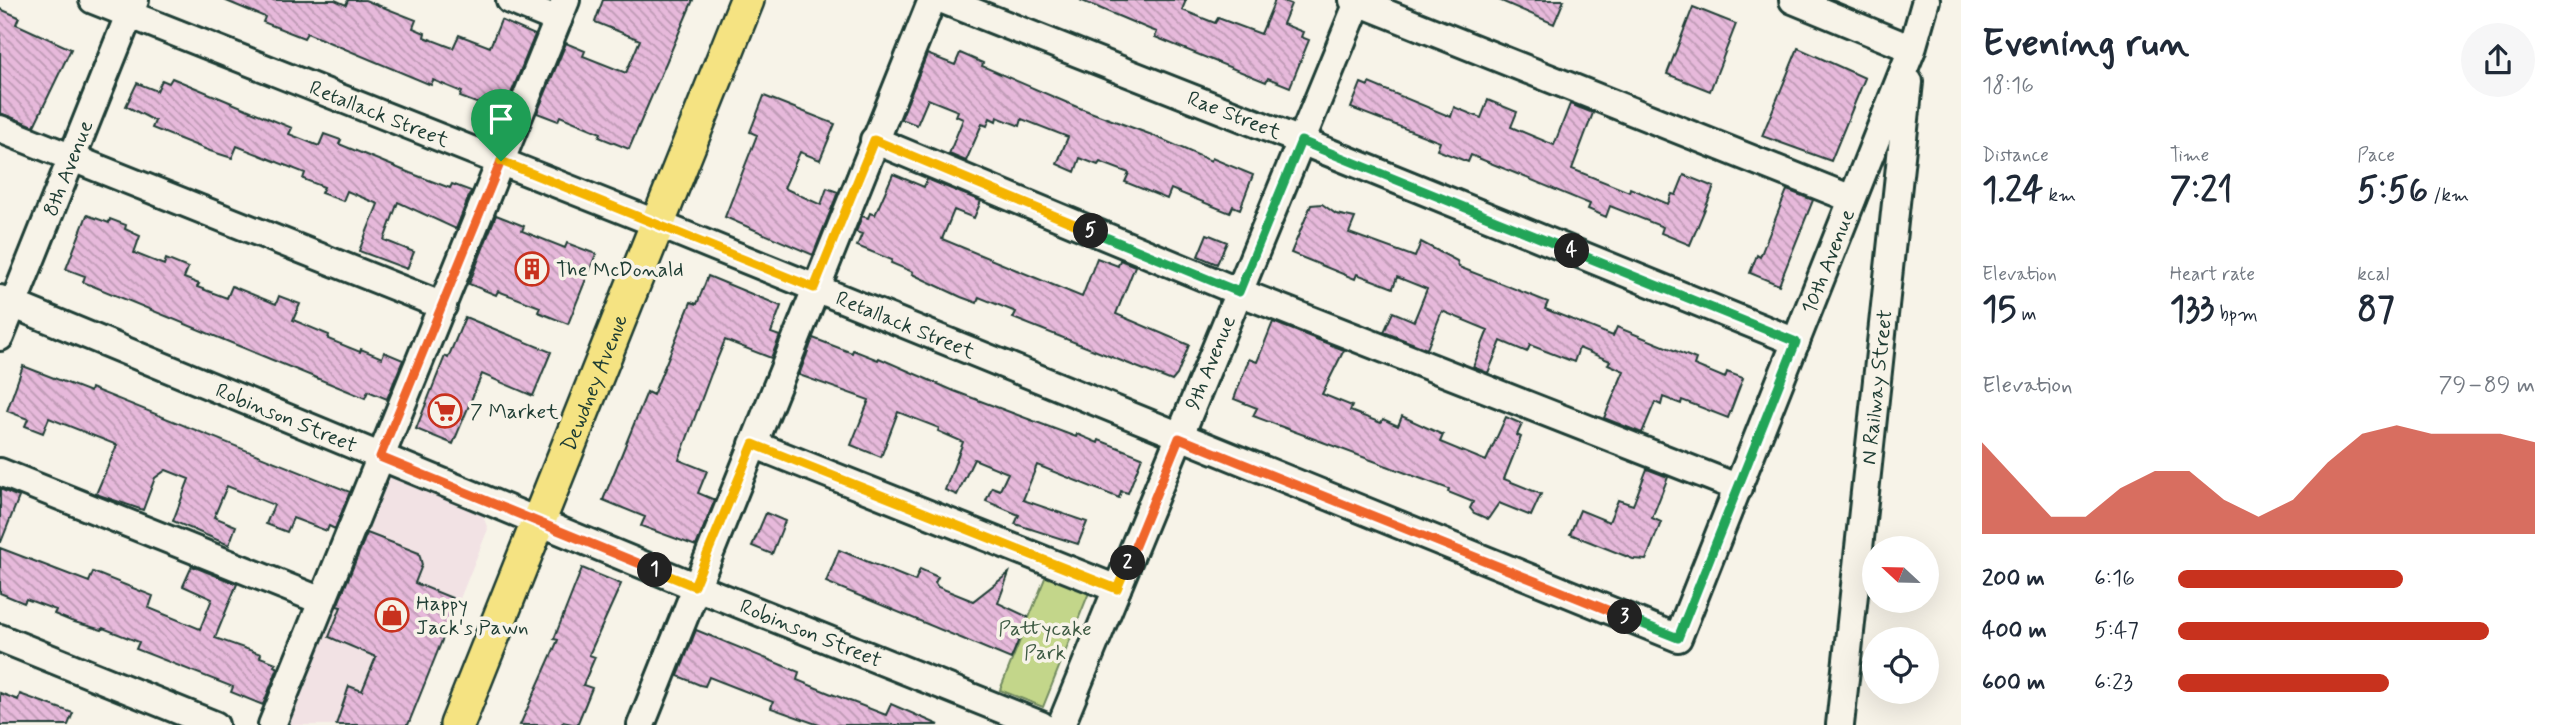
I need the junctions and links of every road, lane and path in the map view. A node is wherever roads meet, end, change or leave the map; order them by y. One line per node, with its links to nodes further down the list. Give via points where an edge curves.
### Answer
1 (93, 0): 9 (street, Retallack Street)
2 (510, 0): 10 (street)
3 (747, 0): 18 (main road, Dewdney Avenue)
4 (932, 0): 13 (street)
5 (943, 0): 14 (street, Rae Street)
6 (1793, 0): 11 (street)
7 (1926, 0): 11 (street, 10th Avenue)
8 (1357, 1): 14 (street, 9th Avenue); 17 (street)
9 (132, 7): 15 (street, 8th Avenue); 16 (street, Retallack Street)
10 (562, 10): 16 (street)
11 (1912, 49): 17 (street, 10th Avenue); 42 (street, N Railway Street)
12 (0, 128): 15 (street)
13 (874, 140): 19 (street); 20 (street)
14 (1301, 141): 20 (street, 9th Avenue); 24 (street, Rae Street)
15 (70, 157): 21 (street, 8th Avenue); 22 (street)
16 (501, 161): 18 (street, Retallack Street); 22 (street)
17 (1852, 199): 24 (street, 10th Avenue)
18 (658, 224): 19 (street, Retallack Street); 30 (main road, Dewdney Avenue)
19 (814, 288): 25 (street, Retallack Street); 26 (street)
20 (1239, 292): 25 (street, 9th Avenue); 29 (street)
21 (7, 301): 23 (street, 8th Avenue); 27 (street, Robinson Street)
22 (443, 306): 27 (street)
23 (0, 337)
24 (1796, 342): 29 (street, 10th Avenue)
25 (1179, 438): 32 (street, 9th Avenue); 35 (street, Retallack Street)
26 (753, 444): 31 (street); 32 (street)
27 (380, 457): 30 (street, Robinson Street); 33 (street)
28 (0, 471): 33 (street)
29 (1739, 488): 35 (street, 10th Avenue)
30 (538, 522): 31 (street, Robinson Street); 38 (main road, Dewdney Avenue)
31 (694, 586): 39 (street); 40 (street, Robinson Street)
32 (1117, 589): 41 (street, 9th Avenue)
33 (321, 601): 37 (street)
34 (0, 638): 36 (street)
35 (1678, 638)
36 (215, 725)
37 (272, 725)
38 (457, 725)
39 (640, 725)
40 (1041, 725)
41 (1061, 725)
42 (1840, 725)

